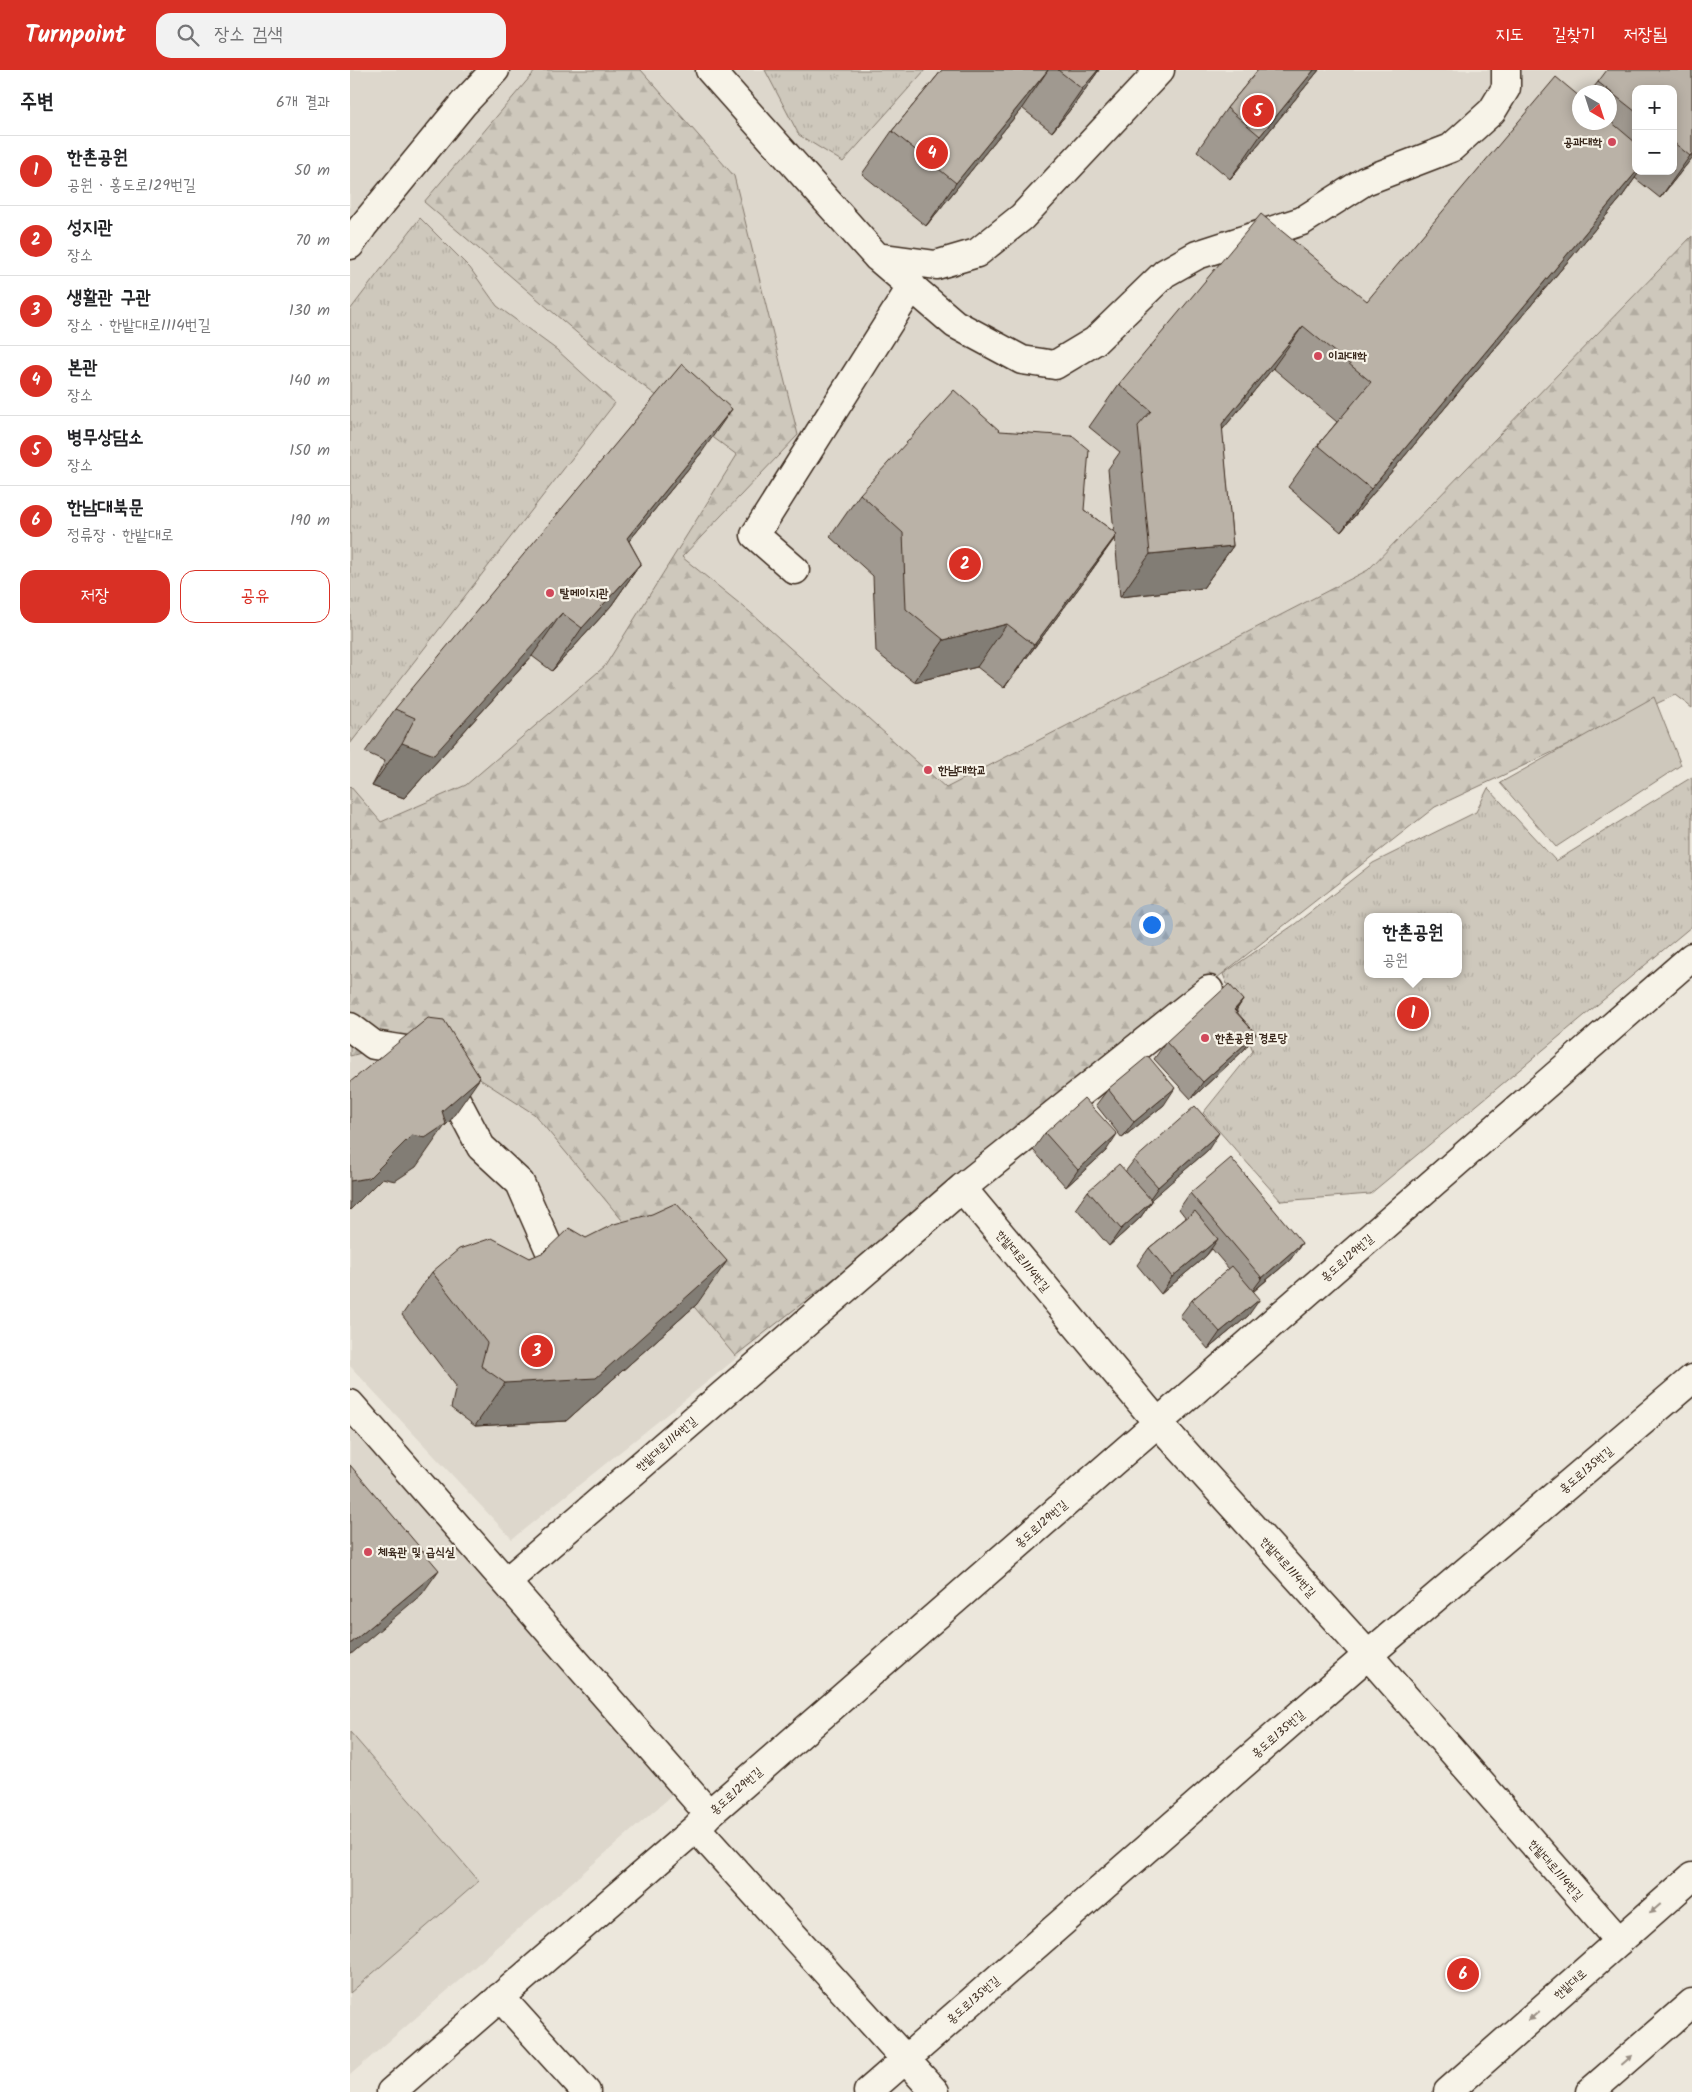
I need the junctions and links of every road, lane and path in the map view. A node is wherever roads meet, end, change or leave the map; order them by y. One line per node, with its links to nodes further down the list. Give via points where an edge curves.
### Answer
1 (495, 70): 5 (street, via 463,104)
2 (710, 70): 6 (street)
3 (1160, 70): 6 (street, via 1022,217 977,253 936,265)
4 (1506, 70): 7 (street, via 1506,88 1492,111 1451,148 1365,180 1302,221 1197,255 1165,273 1094,341 1055,365 1022,360 990,344 954,324)
5 (350, 245)
6 (877, 257): 7 (street)
7 (912, 286): 8 (street, via 754,535)
8 (795, 570)
9 (1692, 957): 16 (street, 홍도로129번길)
10 (1209, 990): 12 (street, 한밭대로1114번길)
11 (350, 1027): 13 (street, via 374,1045 432,1054 481,1147 520,1183)
12 (962, 1188): 16 (street, 한밭대로1114번길); 17 (street, 한밭대로1114번길)
13 (550, 1251)
14 (1692, 1379): 18 (street, 홍도로135번길)
15 (350, 1404): 17 (street)
16 (1158, 1423): 18 (street, 한밭대로1114번길); 19 (street, 홍도로129번길)
17 (506, 1582): 19 (street)
18 (1368, 1655): 21 (street, 한밭대로1114번길); 24 (street, 홍도로135번길)
19 (702, 1821): 22 (street, 홍도로129번길); 24 (street)
20 (1692, 1876): 21 (street, 한밭대로, one-way to 21)
21 (1619, 1941): 29 (street, 한밭대로, one-way to 29)
22 (500, 1997): 25 (street, 홍도로129번길); 26 (street)
23 (1692, 2003): 30 (street, one-way to 23)
24 (906, 2058): 27 (street, 홍도로135번길); 28 (street)
25 (391, 2092)
26 (586, 2092)
27 (868, 2092)
28 (935, 2092)
29 (1448, 2092)
30 (1590, 2092)

